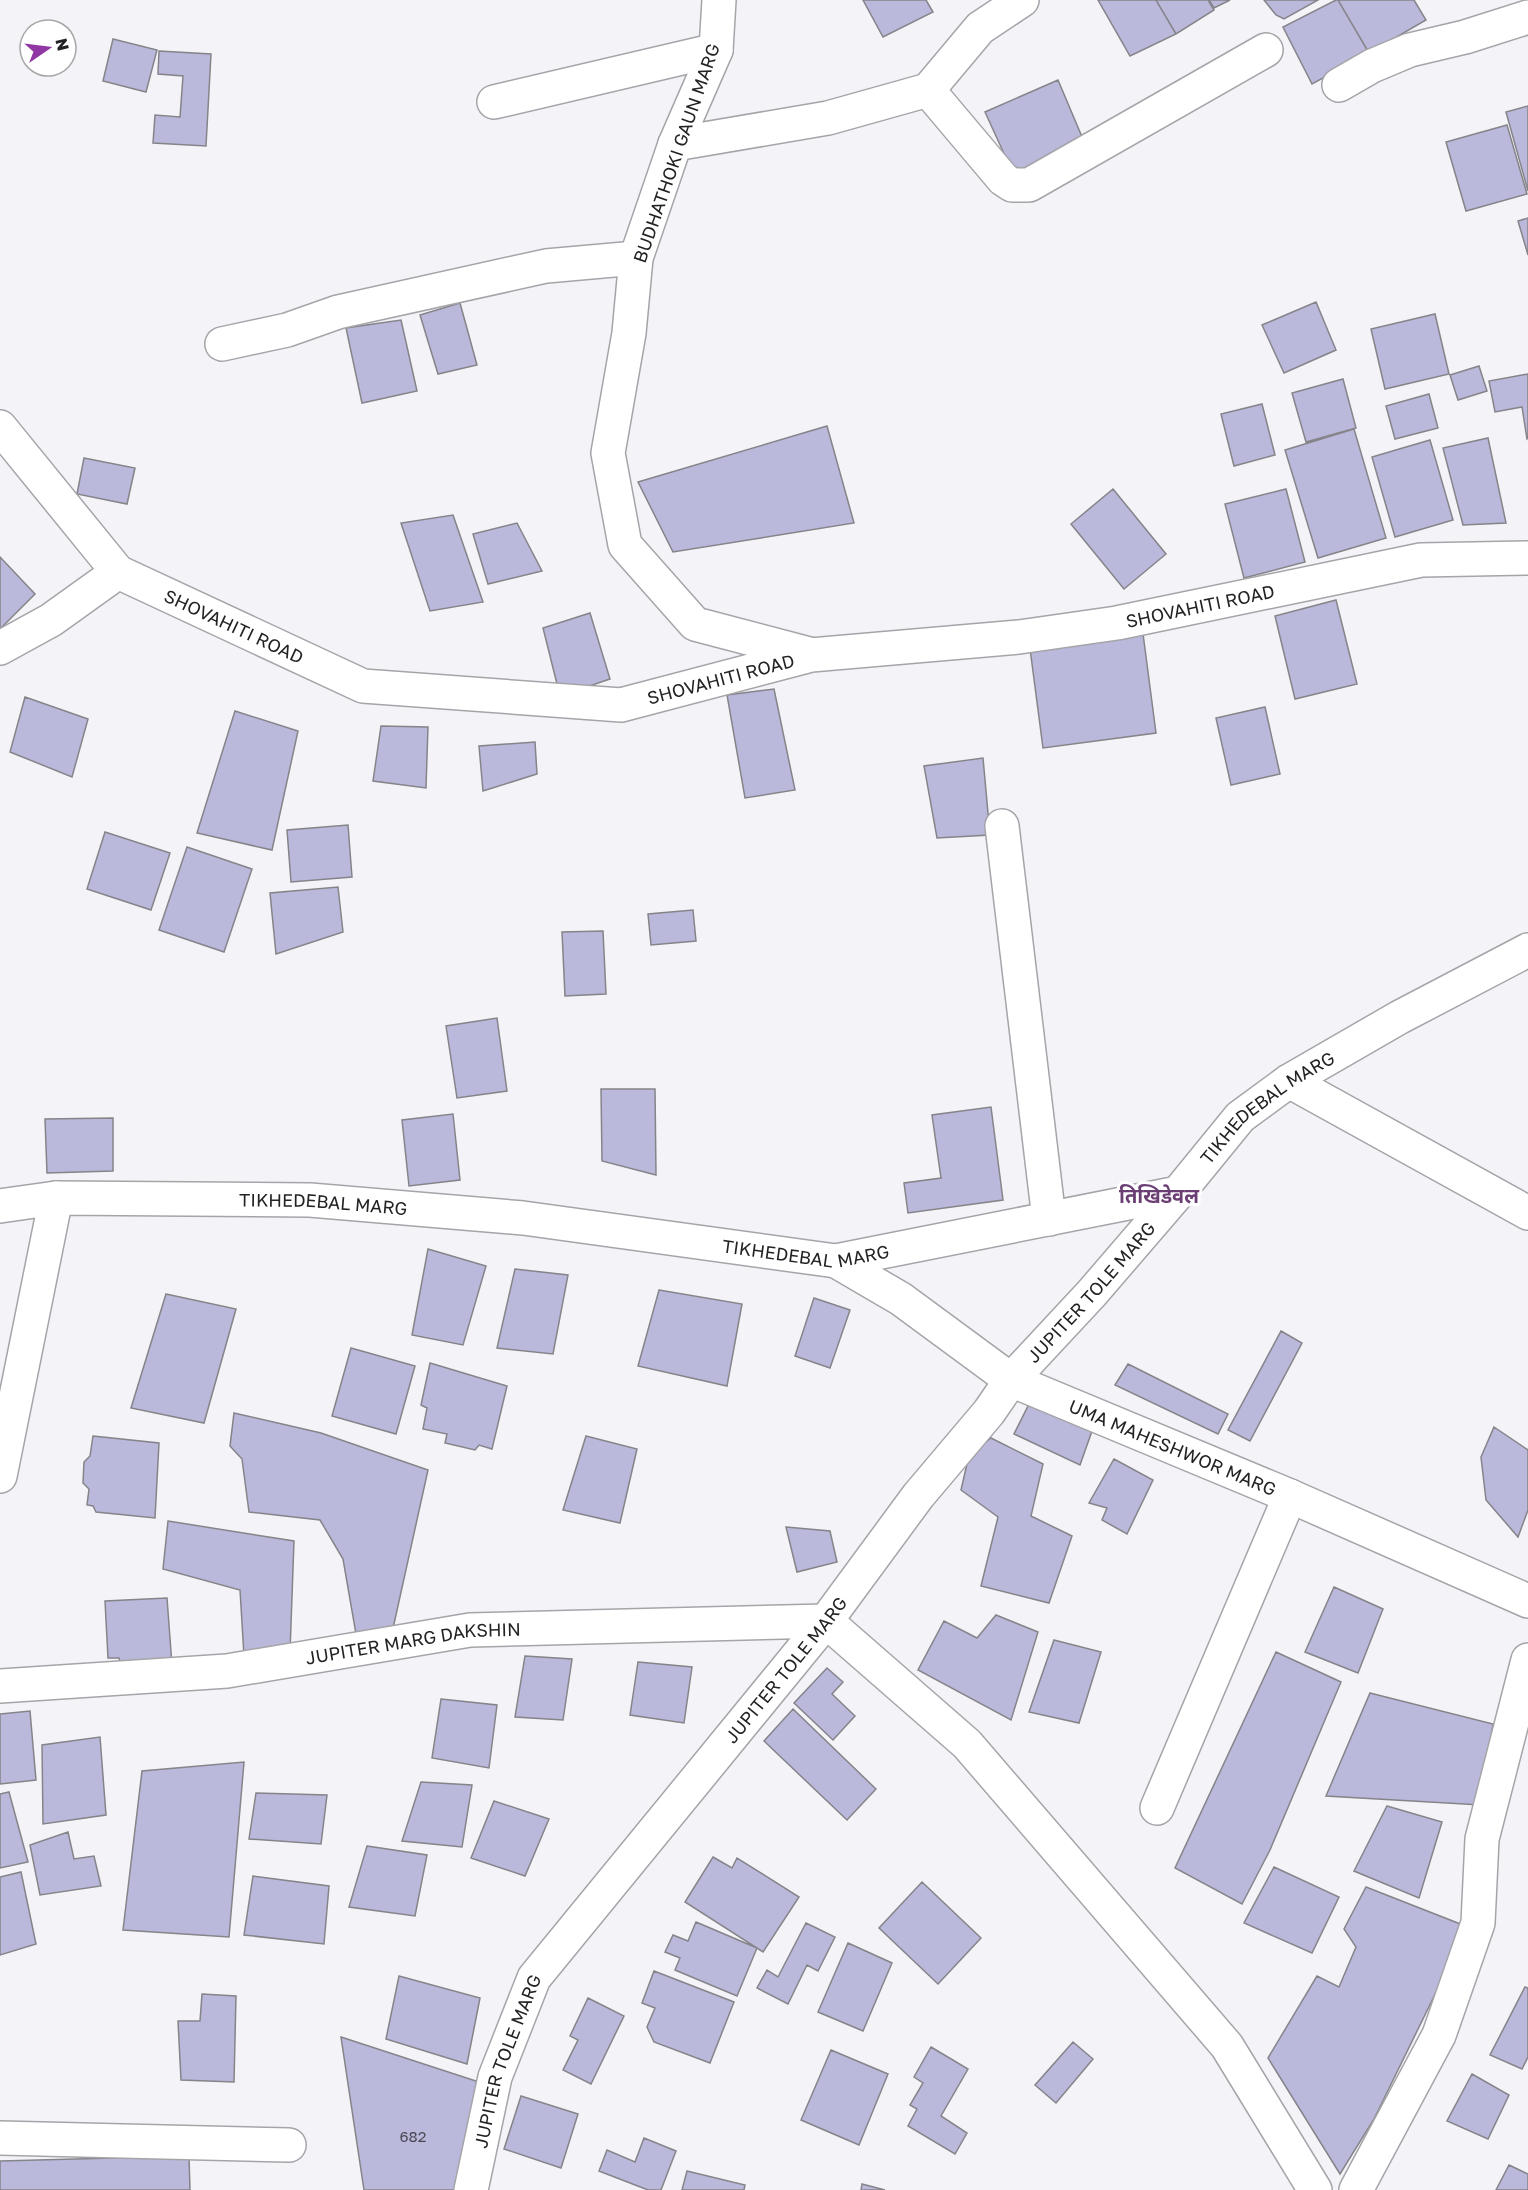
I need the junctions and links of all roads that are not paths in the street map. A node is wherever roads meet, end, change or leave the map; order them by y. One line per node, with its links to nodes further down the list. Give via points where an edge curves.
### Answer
1 (719, 0): 4 (street, BUDHATHOKI GAUN MARG)
2 (1022, 0): 7 (street, via 980,28)
3 (1528, 17): 6 (street, via 1410,50)
4 (716, 50): 8 (street); 9 (street, BUDHATHOKI GAUN MARG)
5 (1266, 50): 7 (street, via 1029,185 1012,186 1003,179)
6 (1339, 85)
7 (928, 90): 9 (street, via 828,118)
8 (494, 102)
9 (675, 144): 10 (street, BUDHATHOKI GAUN MARG)
10 (636, 258): 11 (street, via 546,266 338,312 287,330); 16 (street, BUDHATHOKI GAUN MARG, via 629,333 608,453 625,545 695,624)
11 (222, 344)
12 (0, 427): 14 (street, SHOVAHITI ROAD)
13 (1528, 558): 16 (street, SHOVAHITI ROAD, via 1421,560 1117,622 1019,637)
14 (118, 572): 15 (street, via 51,620); 16 (street, SHOVAHITI ROAD, via 363,687 621,705)
15 (0, 648)
16 (811, 655)
17 (1002, 826): 24 (street)
18 (1528, 950): 19 (street, TIKHEDEBAL MARG)
19 (1289, 1081): 20 (street, TIKHEDEBAL MARG, via 1240,1118); 23 (street)
20 (1178, 1193): 24 (street, TIKHEDEBAL MARG); 26 (street, JUPITER TOLE MARG)
21 (56, 1198): 22 (street, TIKHEDEBAL MARG); 25 (street, TIKHEDEBAL MARG, via 322,1201 523,1218); 27 (street)
22 (0, 1206)
23 (1528, 1213)
24 (1049, 1219): 25 (street, TIKHEDEBAL MARG)
25 (836, 1261): 26 (street, UMA MAHESHWOR MARG, via 901,1299)
26 (1011, 1380): 28 (street, UMA MAHESHWOR MARG); 30 (street, JUPITER TOLE MARG, via 918,1496)
27 (0, 1476)
28 (1290, 1496): 29 (street, UMA MAHESHWOR MARG); 33 (street)
29 (1528, 1601)
30 (826, 1621): 32 (street, JUPITER MARG DAKSHIN, via 470,1630 227,1671); 36 (street, JUPITER TOLE MARG, via 534,1978 495,2077); 37 (street, via 967,1744 1227,2046)
31 (1528, 1660): 38 (street, via 1482,1839 1478,1923 1439,2035)
32 (0, 1686)
33 (1157, 1808)
34 (0, 2138): 35 (street)
35 (289, 2145)
36 (471, 2190)
37 (1315, 2190)
38 (1356, 2190)

